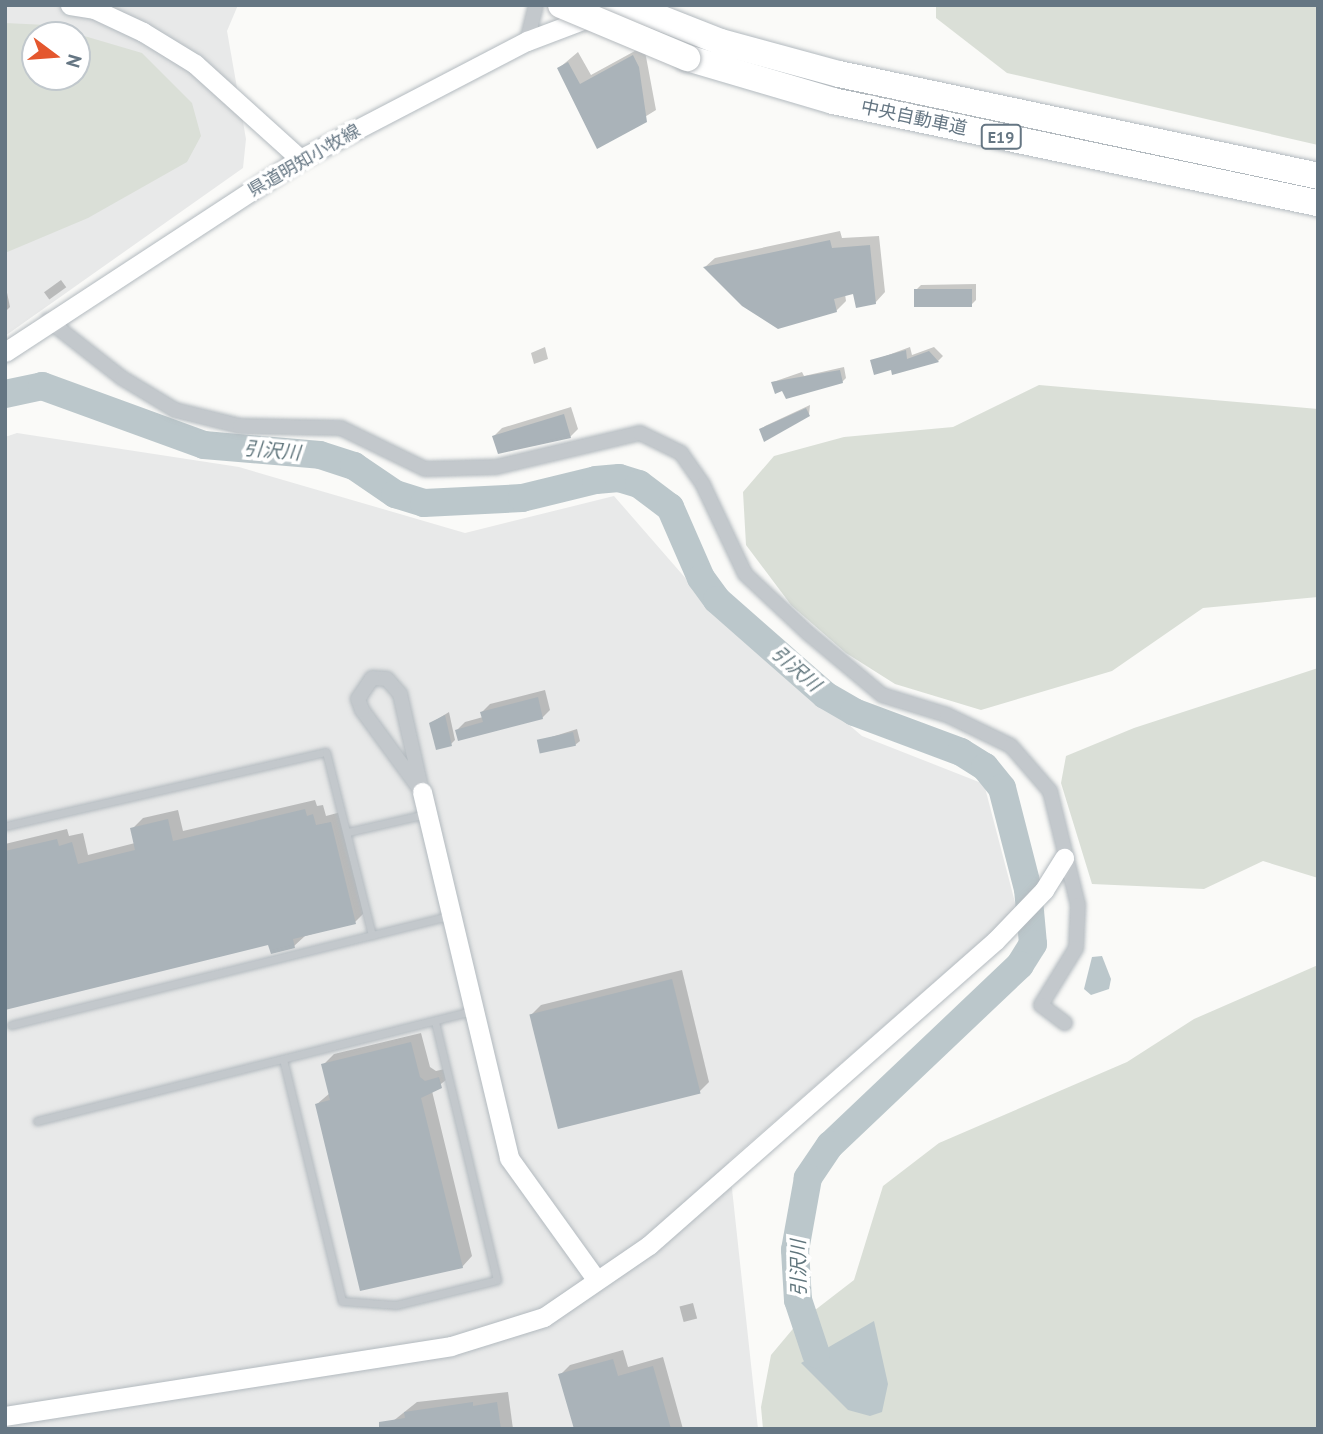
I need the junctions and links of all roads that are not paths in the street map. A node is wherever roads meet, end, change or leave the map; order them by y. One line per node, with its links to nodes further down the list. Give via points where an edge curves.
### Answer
1 (70, 5): 6 (street, via 118,21 195,64)
2 (536, 5): 5 (street)
3 (561, 5): 8 (highway, 中央自動車道 / E19, bridge, via 687,58 833,100)
4 (624, 5): 5 (street, 県道明知小牧線); 7 (highway, 中央自動車道 / E19, via 721,42 851,77)
5 (527, 41): 6 (street, 県道明知小牧線)
6 (300, 159): 9 (street, 県道明知小牧線)
7 (1318, 176)
8 (1318, 203)
9 (48, 320): 10 (street, 県道明知小牧線); 15 (street, via 122,378 175,410 240,426 341,428 425,469 496,467 640,433 681,453 746,574 809,634 882,695 947,715 1011,746 1051,792)
10 (5, 352)
11 (422, 792): 11 (street, via 362,710 358,699 372,678 387,679 400,694); 12 (street)
12 (427, 814): 14 (lane); 16 (street)
13 (5, 827): 14 (lane, via 326,752)
14 (348, 832): 17 (lane)
15 (1065, 858): 20 (street, via 1078,905 1076,948 1041,1005); 24 (street, via 1044,890 984,950 649,1245)
16 (451, 915): 17 (lane); 18 (street)
17 (372, 935): 21 (lane)
18 (474, 1011): 19 (lane); 24 (street, via 509,1158)
19 (435, 1021): 22 (lane); 22 (lane, via 497,1280 396,1305 342,1301)
20 (1065, 1023)
21 (11, 1025)
22 (283, 1059): 23 (lane)
23 (37, 1121)
24 (596, 1279): 25 (street, via 574,1300 544,1317 451,1346)
25 (8, 1409)

